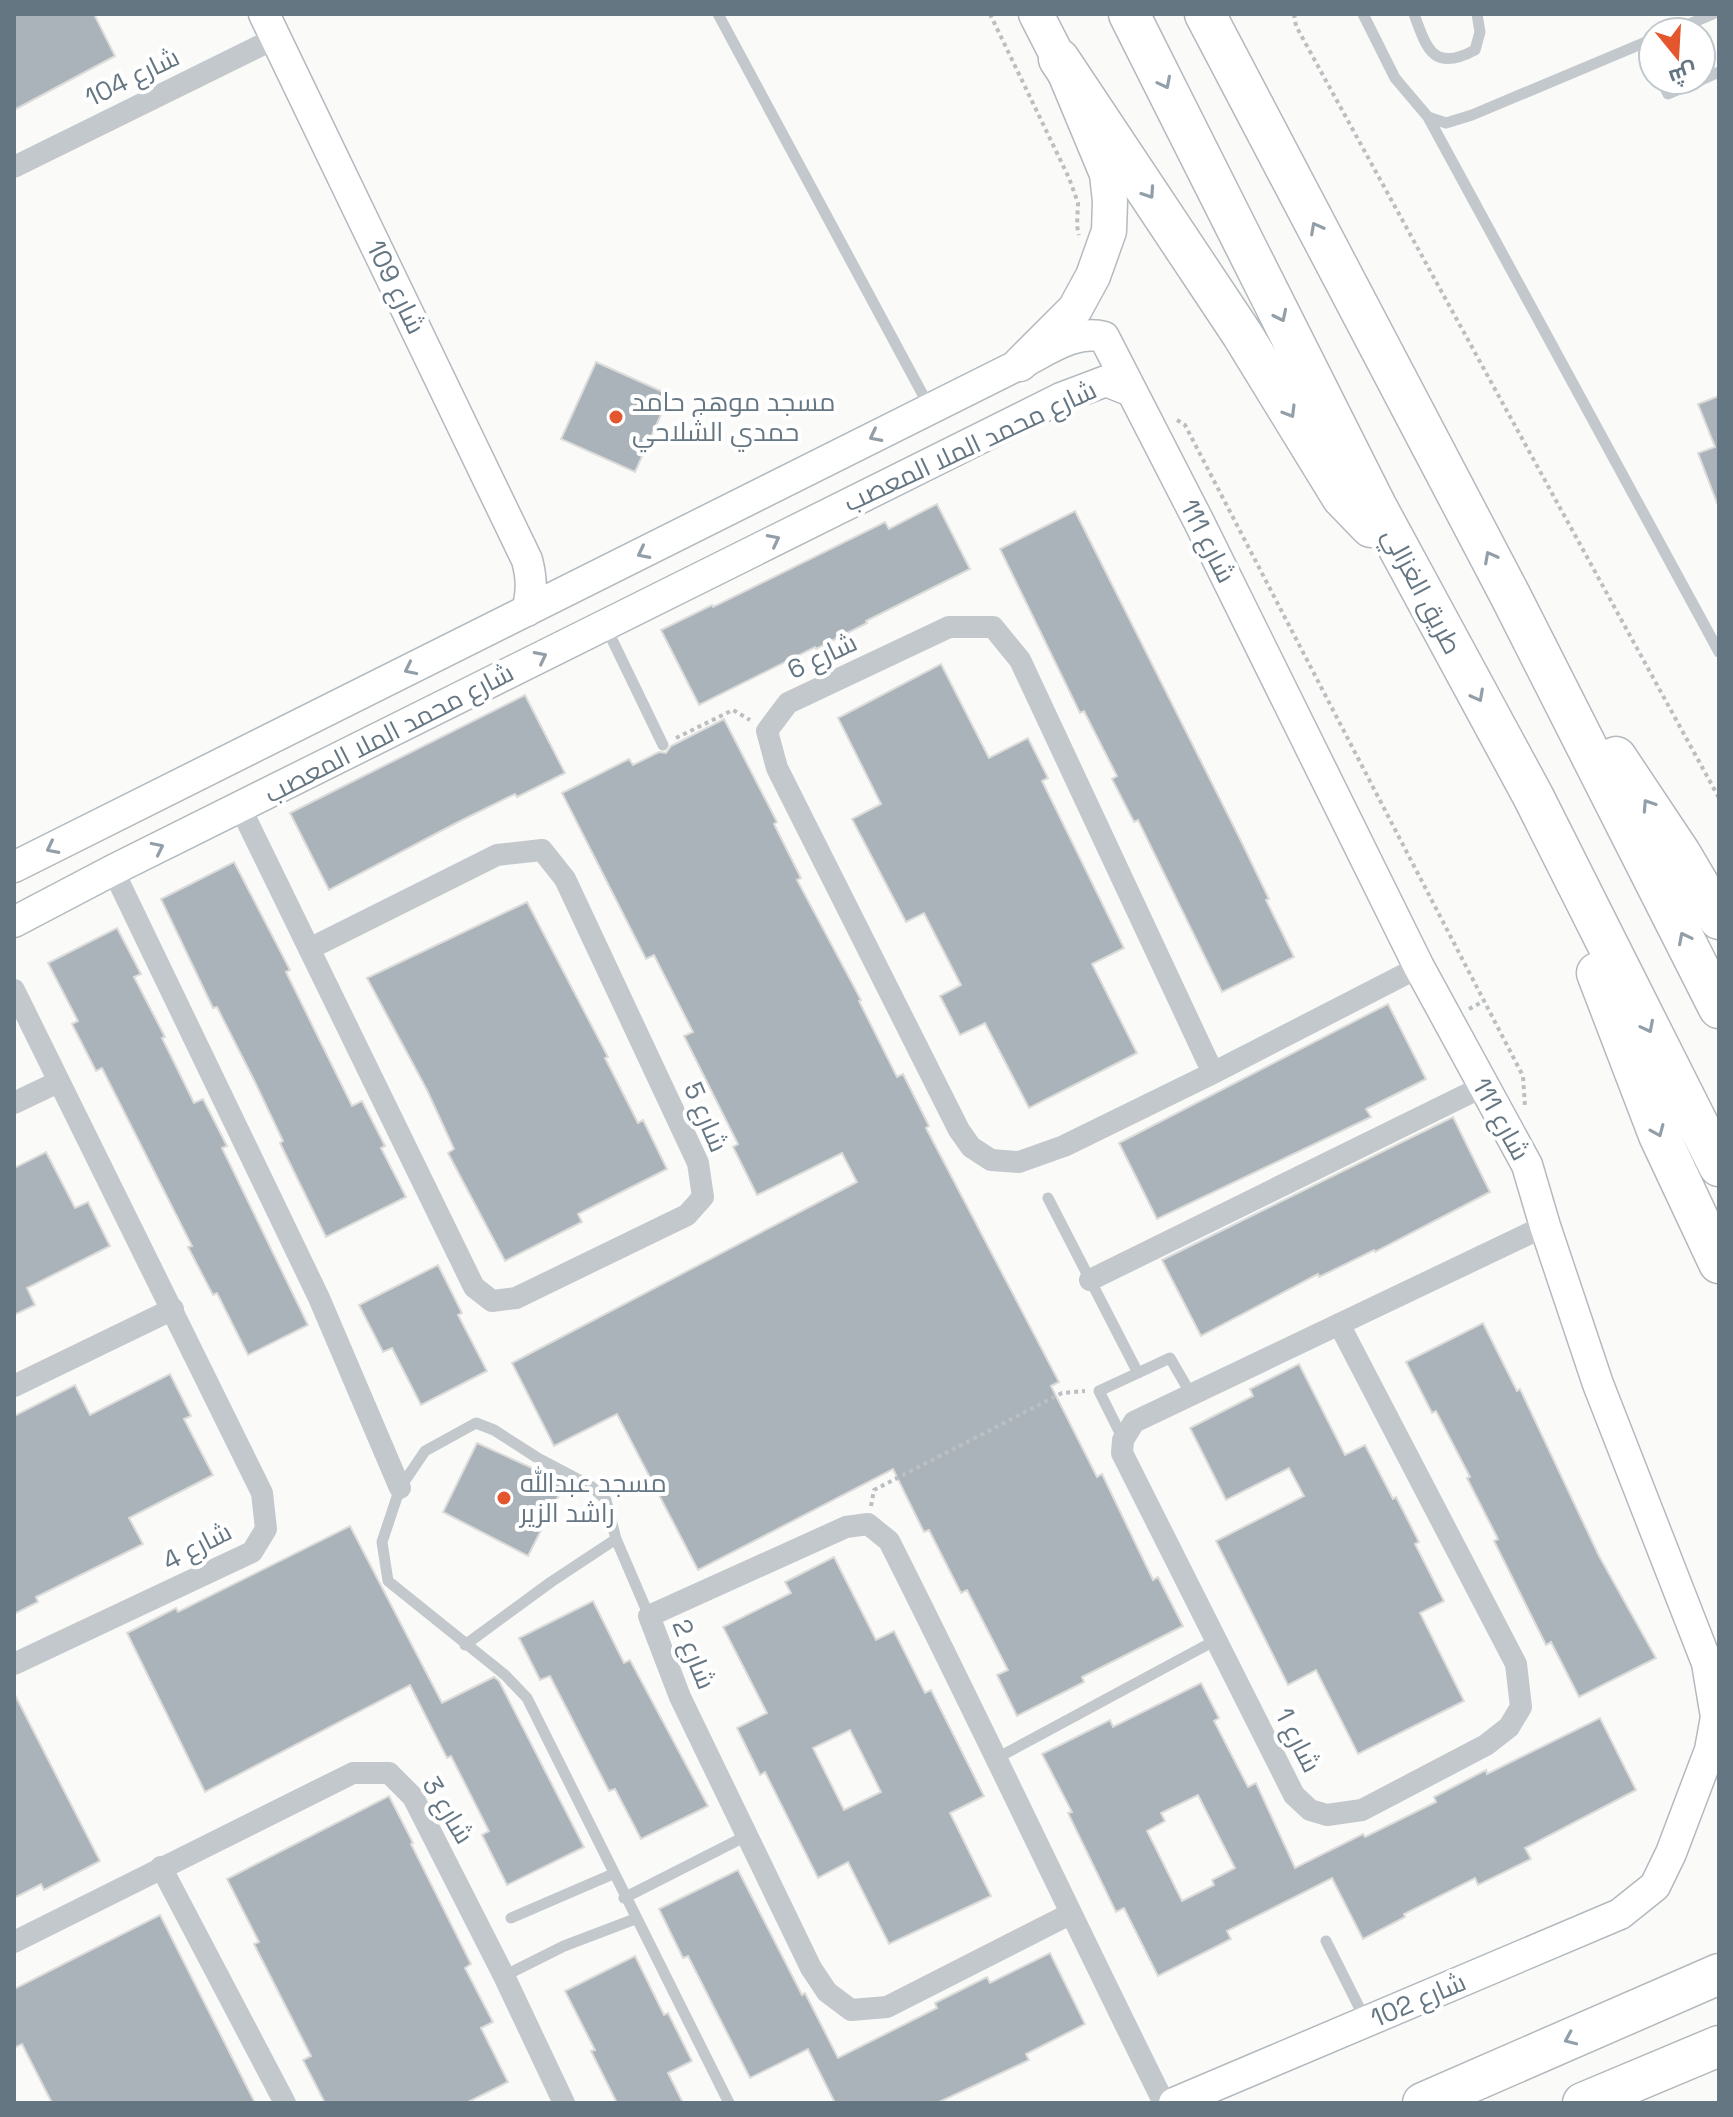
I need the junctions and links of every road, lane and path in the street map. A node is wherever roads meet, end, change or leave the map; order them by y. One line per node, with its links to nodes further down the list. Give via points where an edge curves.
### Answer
1 (718, 14): 19 (lane)
2 (999, 14): 10 (path)
3 (1036, 14): 13 (main road)
4 (1129, 14): 23 (highway, طريق الغزالي, one-way to 23)
5 (1205, 14): 25 (highway, one-way to 5)
6 (1294, 14): 32 (path)
7 (1363, 14): 14 (lane, via 1395,78)
8 (1414, 14): 9 (lane, via 1425,44 1435,56 1447,59 1475,50)
9 (1477, 14)
10 (991, 16): 16 (path, via 1069,178 1078,203 1077,231)
11 (270, 26): 15 (street, شارع 104); 22 (street, شارع 109)
12 (1637, 46): 14 (lane, via 1472,115 1446,123)
13 (1059, 59): 16 (main road, via 1107,174 1109,231); 23 (highway, one-way to 23, via 1242,334 1342,497)
14 (1428, 117): 28 (lane)
15 (14, 167)
16 (1093, 276): 17 (main road, via 1075,309)
17 (1020, 364): 18 (street, شارع محمد الملا المعصب, via 1079,336 1104,337); 19 (street, شارع محمد الملا المعصب)
18 (1131, 391): 21 (street, شارع محمد الملا المعصب, via 1106,381 1091,385); 41 (street, شارع 111)
19 (930, 408): 21 (street); 24 (street, شارع محمد الملا المعصب, one-way to 24)
20 (1174, 418): 48 (path, via 1185,425 1523,1076)
21 (950, 452): 27 (street, شارع محمد الملا المعصب, one-way to 21)
22 (527, 560): 24 (street, via 543,574); 26 (street, شارع 109, via 532,579)
23 (1406, 563): 31 (highway, طريق الغزالي, one-way to 31)
24 (575, 587): 26 (street, شارع محمد الملا المعصب)
25 (1510, 595): 34 (highway, one-way to 25); 43 (highway, one-way to 25)
26 (527, 611): 35 (street, شارع محمد الملا المعصب, one-way to 35)
27 (604, 625): 30 (lane); 33 (street, شارع محمد الملا المعصب, one-way to 27)
28 (1719, 652)
29 (767, 731): 30 (path, via 733,710); 44 (street, via 777,768 971,1147 991,1160 1019,1162 1064,1146); 44 (street, شارع 6, via 788,703 949,627 993,627 1020,660)
30 (663, 745)
31 (1533, 796): 49 (highway, طريق الغزالي, one-way to 49); 52 (highway, one-way to 52, via 1631,1067)
32 (1719, 798)
33 (240, 807): 36 (street, شارع محمد الملا المعصب, one-way to 33); 40 (street, شارع 5)
34 (1680, 853): 37 (highway); 38 (highway)
35 (14, 867)
36 (113, 870): 39 (street, شارع محمد الملا المعصب); 61 (street, via 319,1298)
37 (1719, 902)
38 (1719, 919)
39 (14, 922)
40 (309, 949): 40 (street, شارع 5, via 474,1287 492,1301 516,1298 687,1215 703,1197 698,1163 565,879 542,850 497,855)
41 (1419, 967): 44 (street); 46 (street, شارع 111)
42 (14, 990): 45 (street, شارع 4)
43 (1719, 1008)
44 (1213, 1073)
45 (58, 1082): 47 (street); 54 (street, شارع 4)
46 (1482, 1087): 51 (street, شارع 111, via 1527,1165); 53 (street)
47 (14, 1103)
48 (1525, 1120)
49 (1719, 1166)
50 (1048, 1198): 53 (lane)
51 (1545, 1226): 55 (street); 72 (street, شارع 111, via 1598,1384 1707,1663 1716,1717 1710,1750)
52 (1719, 1263)
53 (1090, 1280): 56 (lane)
54 (173, 1309): 57 (street); 67 (street, شارع 4, via 262,1493 266,1529 252,1552)
55 (1339, 1324): 59 (street); 65 (street, شارع 1, via 1516,1664 1521,1707 1509,1727 1486,1745 1362,1810 1327,1815 1310,1810 1294,1795)
56 (1138, 1373): 58 (lane); 59 (lane, via 1170,1358)
57 (14, 1386)
58 (1099, 1391): 60 (lane); 62 (path, via 1062,1393 874,1490)
59 (1191, 1394): 60 (street, via 1134,1422)
60 (1123, 1440): 65 (street, شارع 1, via 1122,1453)
61 (400, 1488): 63 (lane, via 425,1451 476,1423 591,1486 606,1500); 66 (lane, via 382,1542 388,1581)
62 (868, 1524): 64 (street, شارع 2, via 846,1527); 68 (street, via 889,1541)
63 (616, 1539): 64 (lane); 66 (lane)
64 (649, 1616): 69 (street, شارع 2, via 680,1697)
65 (1216, 1640): 68 (lane)
66 (465, 1645): 71 (lane, via 527,1698)
67 (14, 1664)
68 (997, 1758): 74 (street)
69 (746, 1836): 73 (lane); 74 (street, شارع 2, via 811,1968 827,1992 851,2010 887,2007)
70 (161, 1867): 78 (street, شارع 3); 81 (street, شارع 3, via 353,1773 389,1773 413,1797); 85 (street)
71 (613, 1874): 73 (lane); 75 (lane)
72 (1655, 1886): 83 (street, شارع 102, via 1620,1914)
73 (624, 1898): 76 (lane)
74 (1070, 1914): 88 (street)
75 (511, 1918)
76 (635, 1919): 81 (lane); 87 (lane)
77 (1326, 1941): 83 (lane)
78 (14, 1942)
79 (1719, 1960): 82 (highway)
80 (1719, 1974): 82 (highway)
81 (504, 1976): 86 (street, شارع 3)
82 (1632, 2012): 90 (highway, one-way to 90)
83 (1367, 2022): 89 (street, شارع 102)
84 (1719, 2046): 91 (highway)
85 (285, 2103)
86 (564, 2103)
87 (729, 2103)
88 (1164, 2103)
89 (1174, 2103)
90 (1423, 2103)
91 (1583, 2103)

